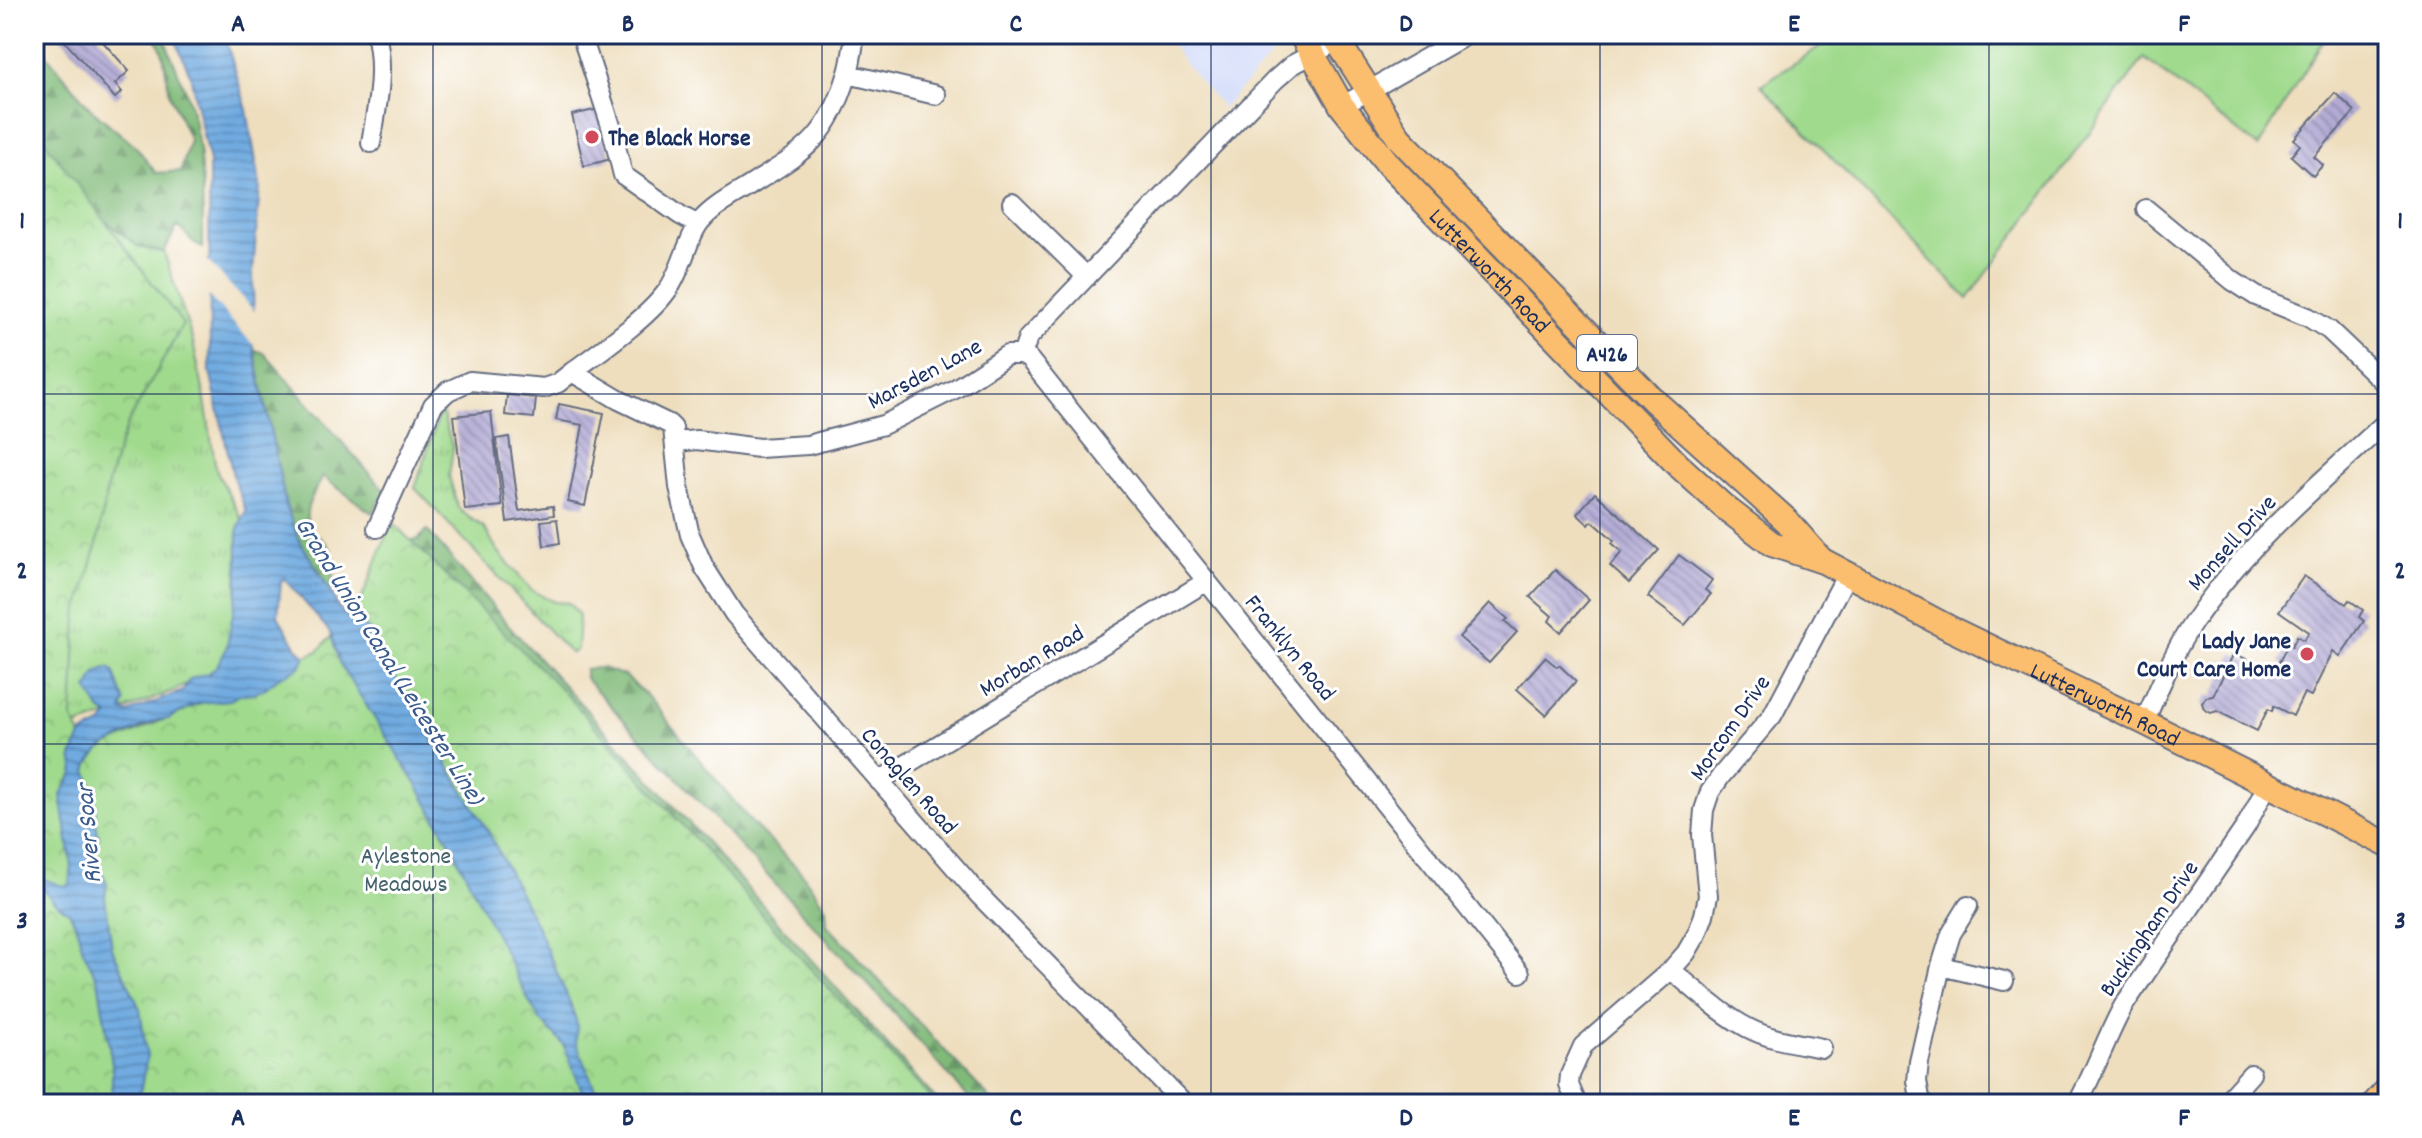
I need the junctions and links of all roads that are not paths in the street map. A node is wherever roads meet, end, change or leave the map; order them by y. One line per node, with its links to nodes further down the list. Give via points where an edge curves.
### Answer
1 (376, 34): 11 (street, via 380,77)
2 (581, 34): 14 (street, via 623,175)
3 (856, 34): 7 (street)
4 (1468, 34): 8 (street)
5 (1335, 38): 6 (street, Marsden Lane); 8 (main road, Lutterworth Road / A426)
6 (1306, 44): 10 (main road, Lutterworth Road / A426); 15 (street, Marsden Lane, via 1292,65)
7 (848, 74): 9 (street); 14 (street, via 820,135 799,155 711,210)
8 (1368, 92): 10 (street); 21 (main road, Lutterworth Road / A426, via 1399,138 1641,388)
9 (936, 95)
10 (1342, 106): 23 (main road, Lutterworth Road / A426, via 1414,193 1677,464)
11 (371, 143)
12 (1012, 203): 15 (street)
13 (2146, 209): 18 (street, via 2233,281 2329,330)
14 (698, 225): 17 (street, via 668,291)
15 (1087, 277): 16 (street, Marsden Lane, via 1028,338)
16 (1022, 355): 20 (street, Marsden Lane, via 1007,355 955,389 883,425 808,445 759,448); 26 (street, Franklyn Road)
17 (572, 372): 20 (street, via 669,424); 22 (street, via 544,388 470,381 448,391 433,405)
18 (2388, 386)
19 (2388, 420): 27 (street, Monsell Drive, via 2226,579 2191,625)
20 (676, 442): 28 (street, Conaglen Road, via 679,487 704,567 734,614)
21 (1787, 521): 23 (main road); 24 (main road, Lutterworth Road / A426)
22 (377, 528)
23 (1772, 544): 24 (main road, Lutterworth Road / A426)
24 (1823, 561): 25 (main road, Lutterworth Road / A426)
25 (1846, 576): 27 (main road, Lutterworth Road / A426); 33 (street, Morcom Drive, via 1772,716 1710,792 1702,835 1708,879 1704,915 1686,953)
26 (1207, 581): 28 (street, Morban Road); 34 (street, Franklyn Road)
27 (2144, 722): 29 (main road, Lutterworth Road / A426)
28 (879, 781): 39 (street, Conaglen Road, via 980,896)
29 (2268, 784): 30 (main road, Lutterworth Road / A426); 42 (street, Buckingham Drive, via 2246,826 2124,1005)
30 (2388, 845)
31 (1968, 906): 32 (street, via 1951,934)
32 (1941, 966): 35 (street); 41 (street, via 1919,1062 1917,1081)
33 (1671, 970): 36 (street, via 1749,1028); 40 (street, Morcom Drive, via 1583,1046 1570,1075)
34 (1520, 973)
35 (2004, 981)
36 (1822, 1048)
37 (2251, 1074): 43 (street)
38 (2388, 1092): 44 (highway)
39 (1184, 1104)
40 (1577, 1104)
41 (1924, 1104)
42 (2077, 1104)
43 (2224, 1104)
44 (2377, 1104)

